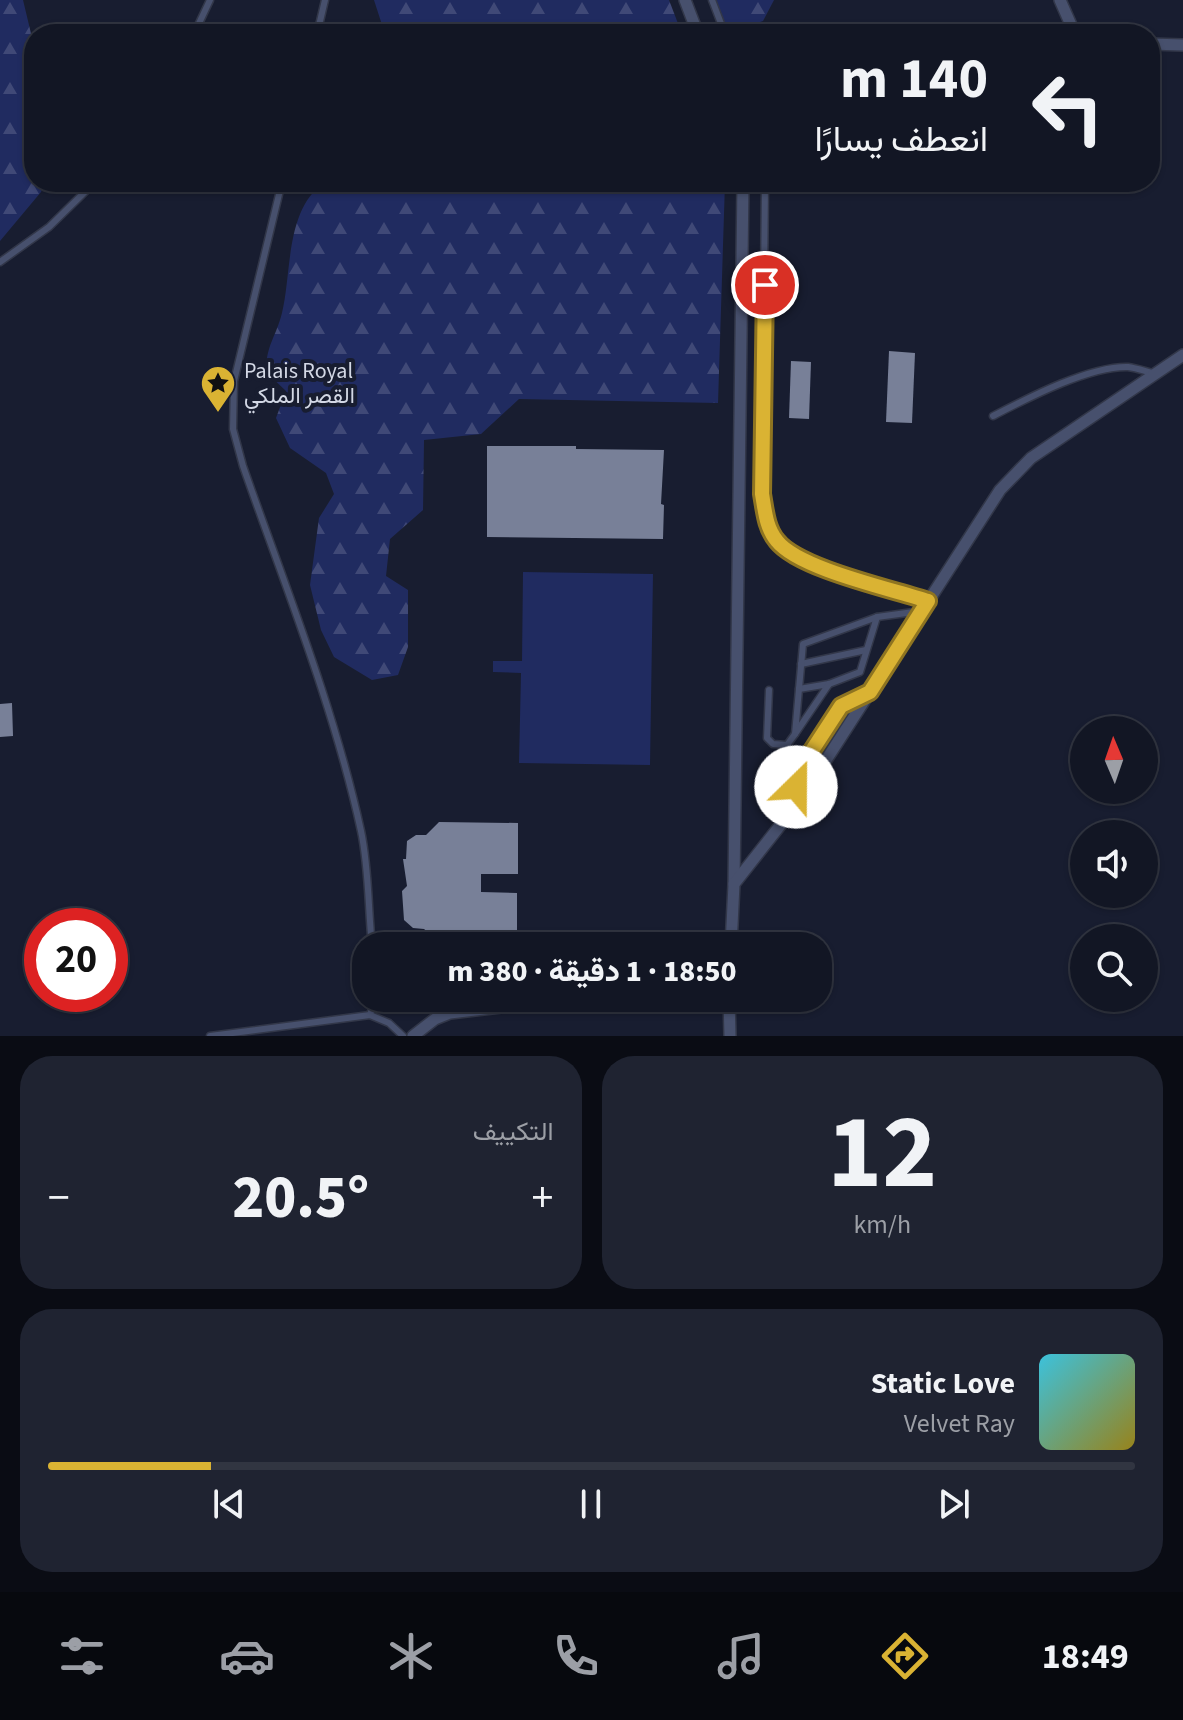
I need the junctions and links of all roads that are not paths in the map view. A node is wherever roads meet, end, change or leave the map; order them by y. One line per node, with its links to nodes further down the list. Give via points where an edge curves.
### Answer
1 (210, 0): 6 (lane)
2 (325, 0): 7 (lane)
3 (685, 0): 8 (street)
4 (712, 0): 9 (lane)
5 (1060, 0): 10 (street)
6 (199, 24)
7 (319, 24)
8 (694, 24)
9 (721, 24)
10 (1071, 24)
11 (1160, 44): 12 (street)
12 (1183, 45)
13 (85, 192): 17 (lane, via 49,227)
14 (280, 192): 32 (lane, via 234,381 233,429 352,795 364,853)
15 (743, 192): 31 (street)
16 (765, 192): 21 (lane, via 762,494 767,525 791,554)
17 (0, 262)
18 (1183, 355): 19 (street)
19 (1156, 374): 20 (lane, via 1129,367 1098,372); 21 (street, via 1015,473)
20 (993, 416)
21 (924, 606): 22 (lane); 28 (street)
22 (877, 617): 23 (lane); 24 (lane, via 803,644)
23 (866, 650): 24 (lane); 25 (lane, via 860,672)
24 (801, 664): 26 (lane)
25 (829, 684): 26 (lane); 29 (lane)
26 (799, 689): 29 (lane)
27 (769, 690): 29 (lane, via 767,738 779,745)
28 (870, 692): 30 (street); 30 (lane, via 841,706 818,740 796,775)
29 (792, 738)
30 (798, 804): 31 (street)
31 (734, 884): 33 (street)
32 (371, 932)
33 (732, 932)
34 (371, 1012): 37 (lane)
35 (459, 1012): 40 (street, via 435,1019)
36 (729, 1012): 41 (street)
37 (370, 1015): 38 (lane); 39 (lane)
38 (210, 1036)
39 (403, 1036)
40 (413, 1036)
41 (730, 1036)

